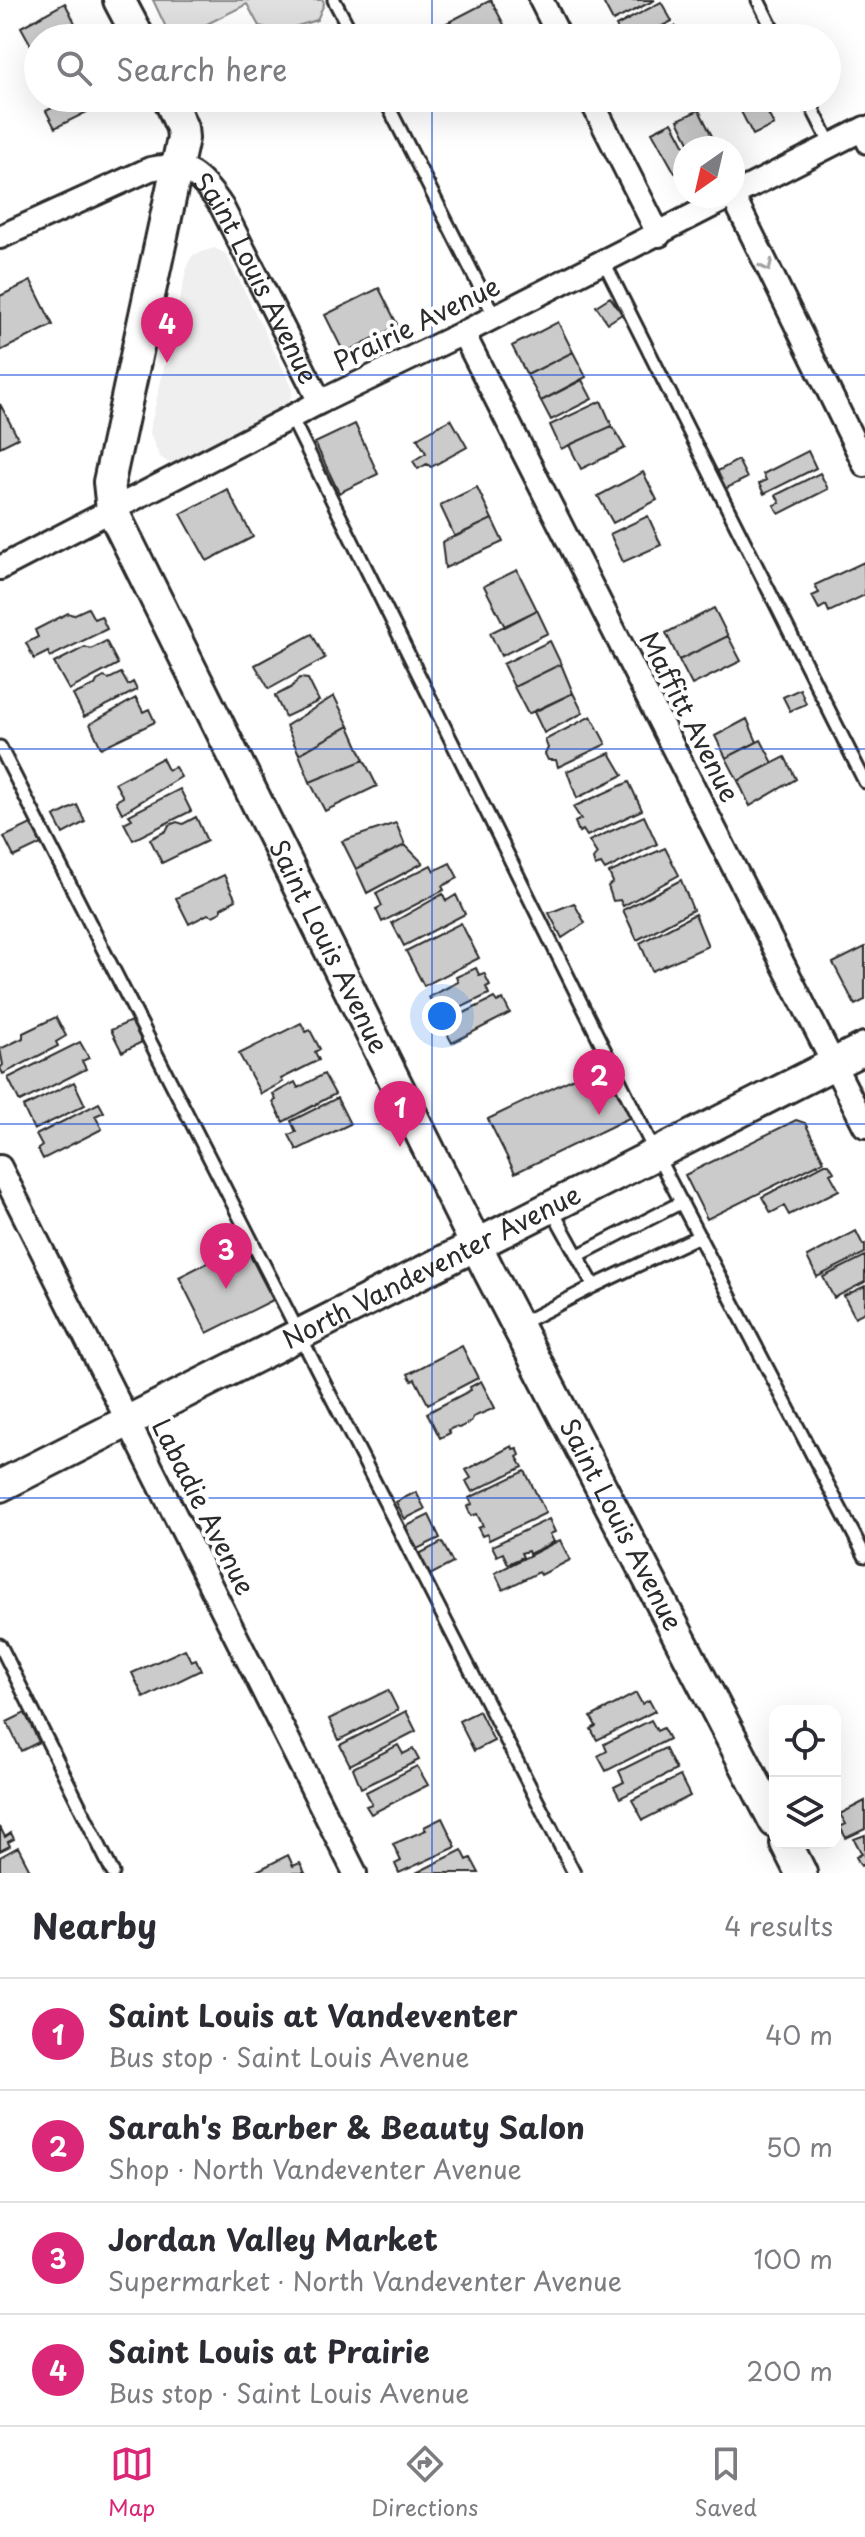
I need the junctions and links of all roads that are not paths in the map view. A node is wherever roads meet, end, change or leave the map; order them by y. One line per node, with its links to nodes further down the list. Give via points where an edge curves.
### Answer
1 (119, 0): 5 (street)
2 (334, 0): 6 (lane)
3 (541, 0): 7 (street)
4 (758, 0): 8 (lane)
5 (132, 24)
6 (347, 24)
7 (553, 24)
8 (770, 24)
9 (175, 112): 15 (street, Saint Louis Avenue, via 182,128)
10 (391, 112): 22 (lane)
11 (597, 112): 19 (street)
12 (814, 112): 14 (lane)
13 (862, 135): 14 (street, Prairie Avenue)
14 (831, 145): 16 (street, Prairie Avenue)
15 (177, 167): 20 (street, via 147,171); 24 (street, Saint Louis Avenue, via 203,182 222,207); 27 (street, Saint Louis Avenue, via 109,482)
16 (745, 189)
17 (710, 208): 19 (street, Prairie Avenue)
18 (738, 208): 26 (street, one-way to 26)
19 (659, 235): 21 (street, Prairie Avenue)
20 (0, 237)
21 (604, 262): 22 (street, Prairie Avenue); 30 (lane)
22 (495, 317): 23 (street, Prairie Avenue)
23 (463, 333): 24 (street, Prairie Avenue); 32 (street, Maffitt Avenue)
24 (320, 402): 25 (street, Prairie Avenue)
25 (291, 417): 27 (street, Prairie Avenue); 34 (lane)
26 (865, 465)
27 (112, 510): 28 (street, Prairie Avenue); 39 (street, Saint Louis Avenue)
28 (0, 568)
29 (0, 747): 43 (lane)
30 (865, 782)
31 (865, 1048): 32 (street, North Vandeventer Avenue)
32 (833, 1064): 33 (street, Maffitt Avenue); 34 (street, North Vandeventer Avenue)
33 (865, 1126)
34 (656, 1154): 36 (lane); 37 (street, North Vandeventer Avenue)
35 (0, 1167): 44 (street, Labadie Avenue)
36 (682, 1202): 38 (lane); 40 (lane)
37 (551, 1207): 39 (street, North Vandeventer Avenue); 40 (lane)
38 (699, 1236): 41 (lane); 46 (lane)
39 (476, 1245): 42 (street, Saint Louis Avenue); 43 (street, North Vandeventer Avenue)
40 (577, 1256): 41 (lane)
41 (594, 1286): 42 (lane)
42 (517, 1325): 48 (street, Saint Louis Avenue)
43 (299, 1334): 44 (street, North Vandeventer Avenue); 52 (lane)
44 (128, 1420): 45 (street, North Vandeventer Avenue); 51 (street, Labadie Avenue)
45 (0, 1486)
46 (865, 1556)
47 (0, 1645): 50 (lane)
48 (769, 1810)
49 (789, 1849): 53 (street)
50 (113, 1873)
51 (355, 1873)
52 (574, 1873)
53 (801, 1873)

